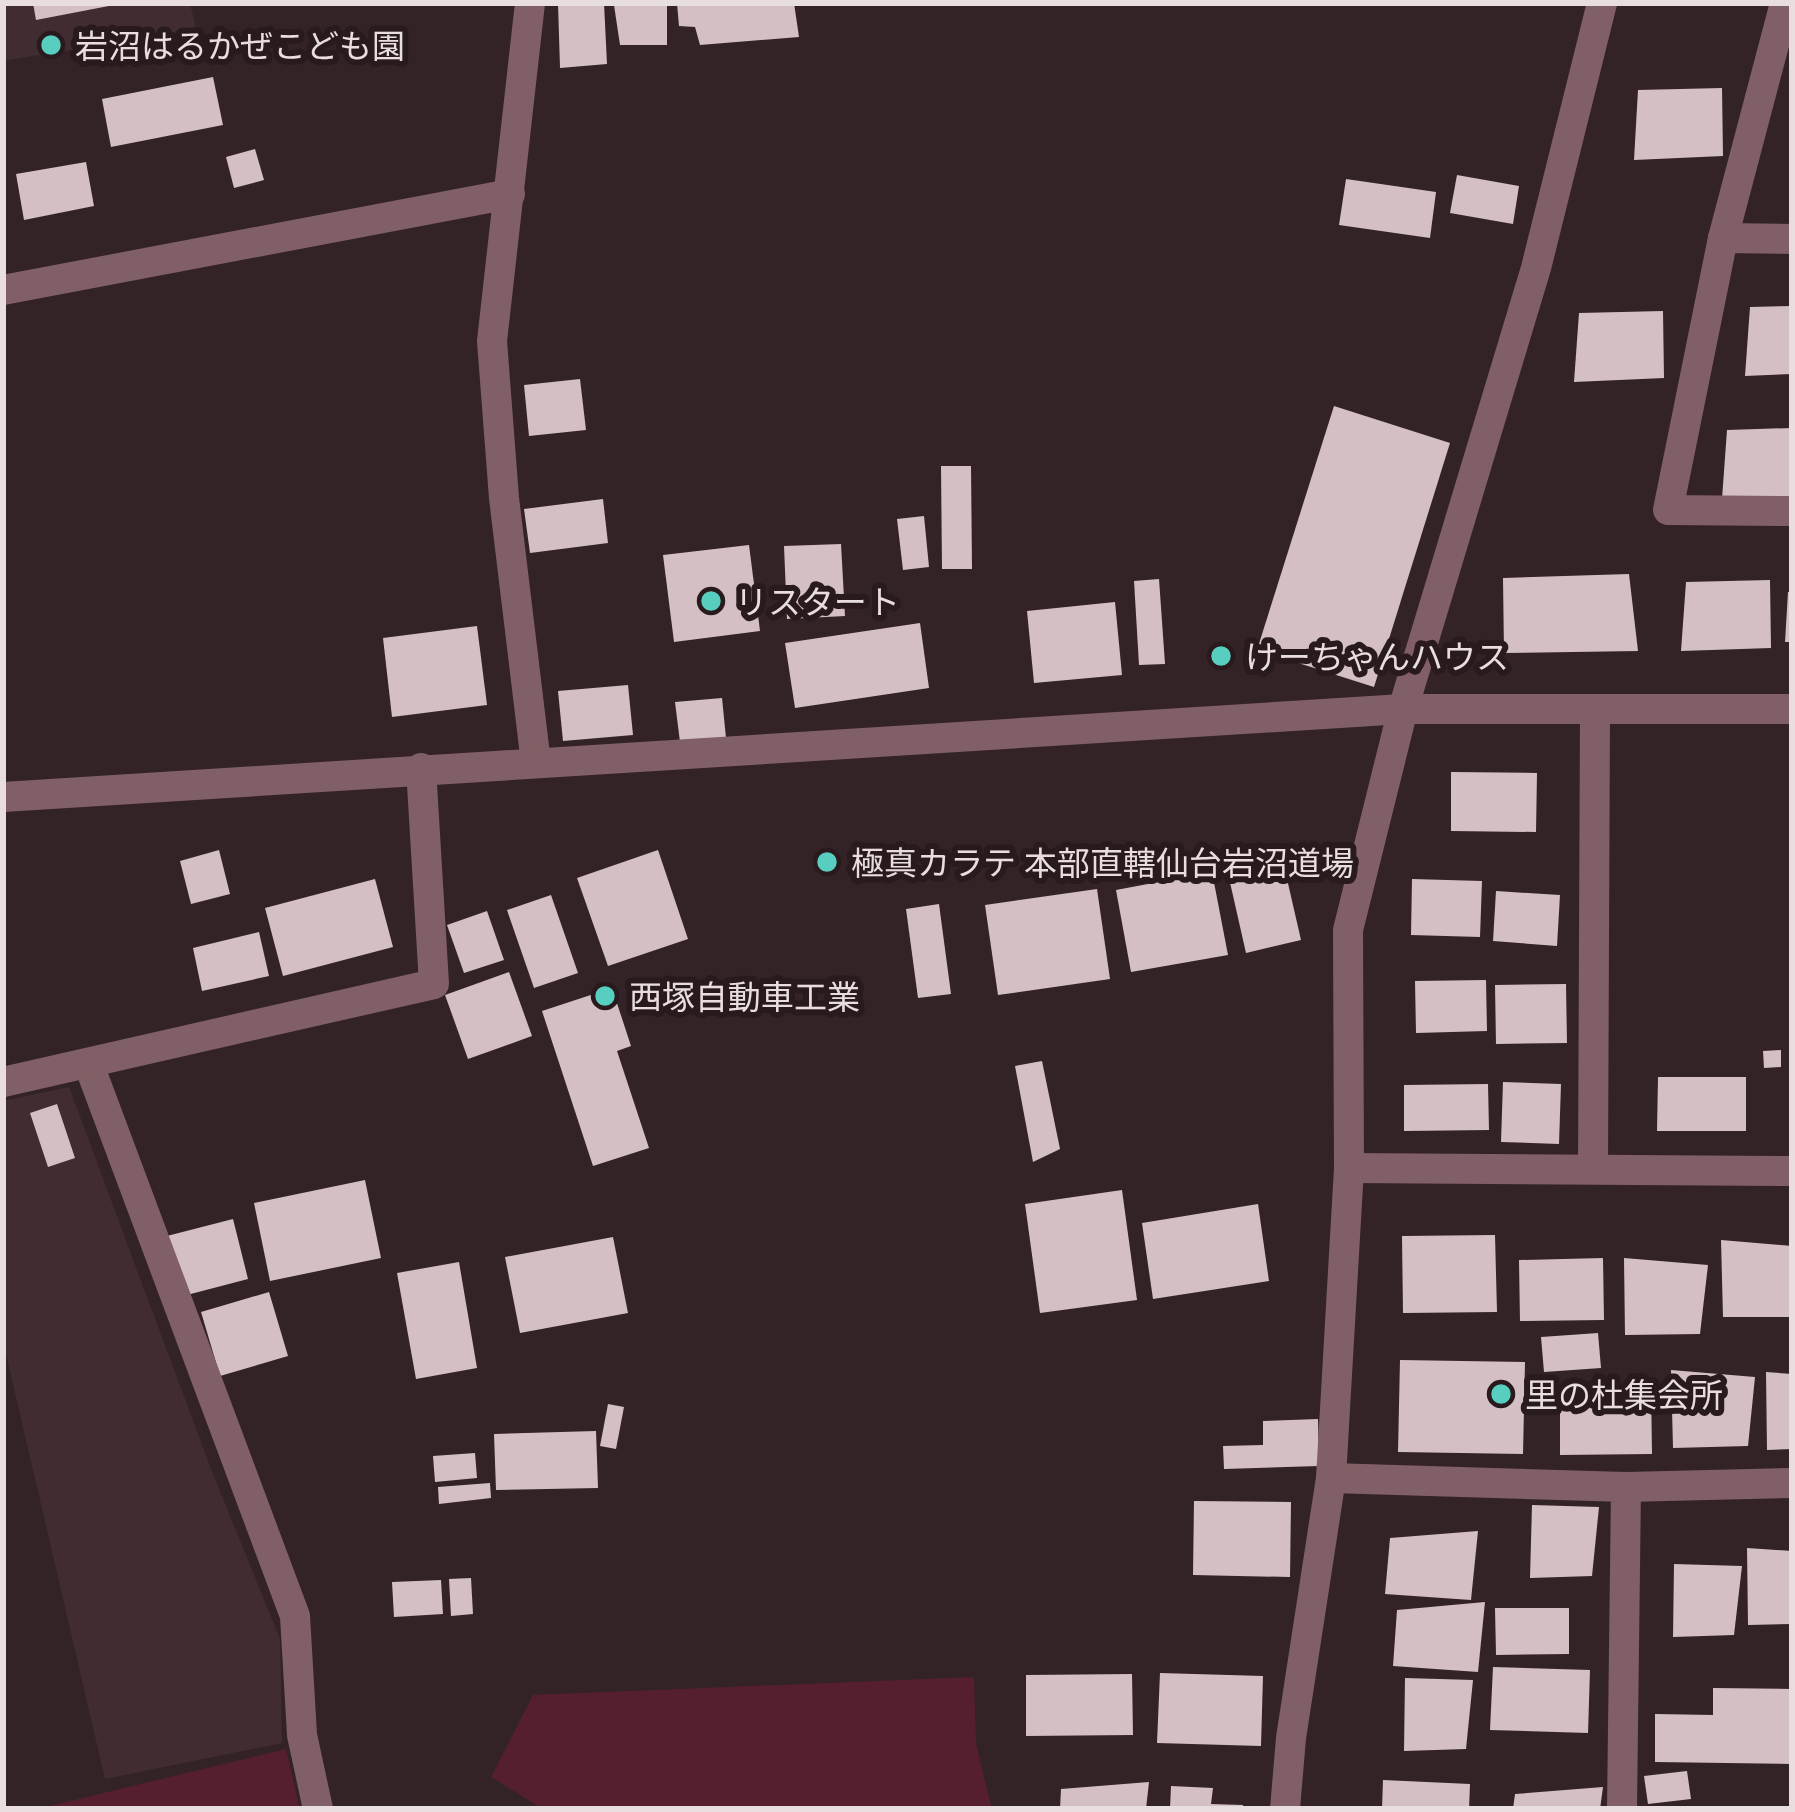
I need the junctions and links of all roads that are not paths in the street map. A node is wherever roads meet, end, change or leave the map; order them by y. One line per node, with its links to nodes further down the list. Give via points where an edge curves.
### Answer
1 (530, 3): 4 (street)
2 (1602, 3): 9 (street, via 1536,268)
3 (1785, 3): 5 (street)
4 (510, 194): 7 (street); 12 (street, via 492,340)
5 (1723, 238): 6 (street); 8 (street, via 1668,510)
6 (1792, 239)
7 (3, 290)
8 (1792, 511)
9 (1403, 709): 11 (street); 12 (street); 17 (street, via 1348,930)
10 (1792, 709): 11 (street)
11 (1594, 710): 18 (street)
12 (536, 764): 13 (street)
13 (422, 768): 14 (street); 15 (street, via 434,984)
14 (3, 797)
15 (89, 1065): 16 (street); 23 (street, via 295,1616 302,1735)
16 (3, 1082)
17 (1348, 1168): 18 (street); 20 (street)
18 (1593, 1169): 19 (street)
19 (1792, 1171)
20 (1331, 1478): 22 (street); 24 (street)
21 (1792, 1483): 22 (street)
22 (1626, 1487): 25 (street)
23 (318, 1809)
24 (1285, 1809)
25 (1622, 1809)

